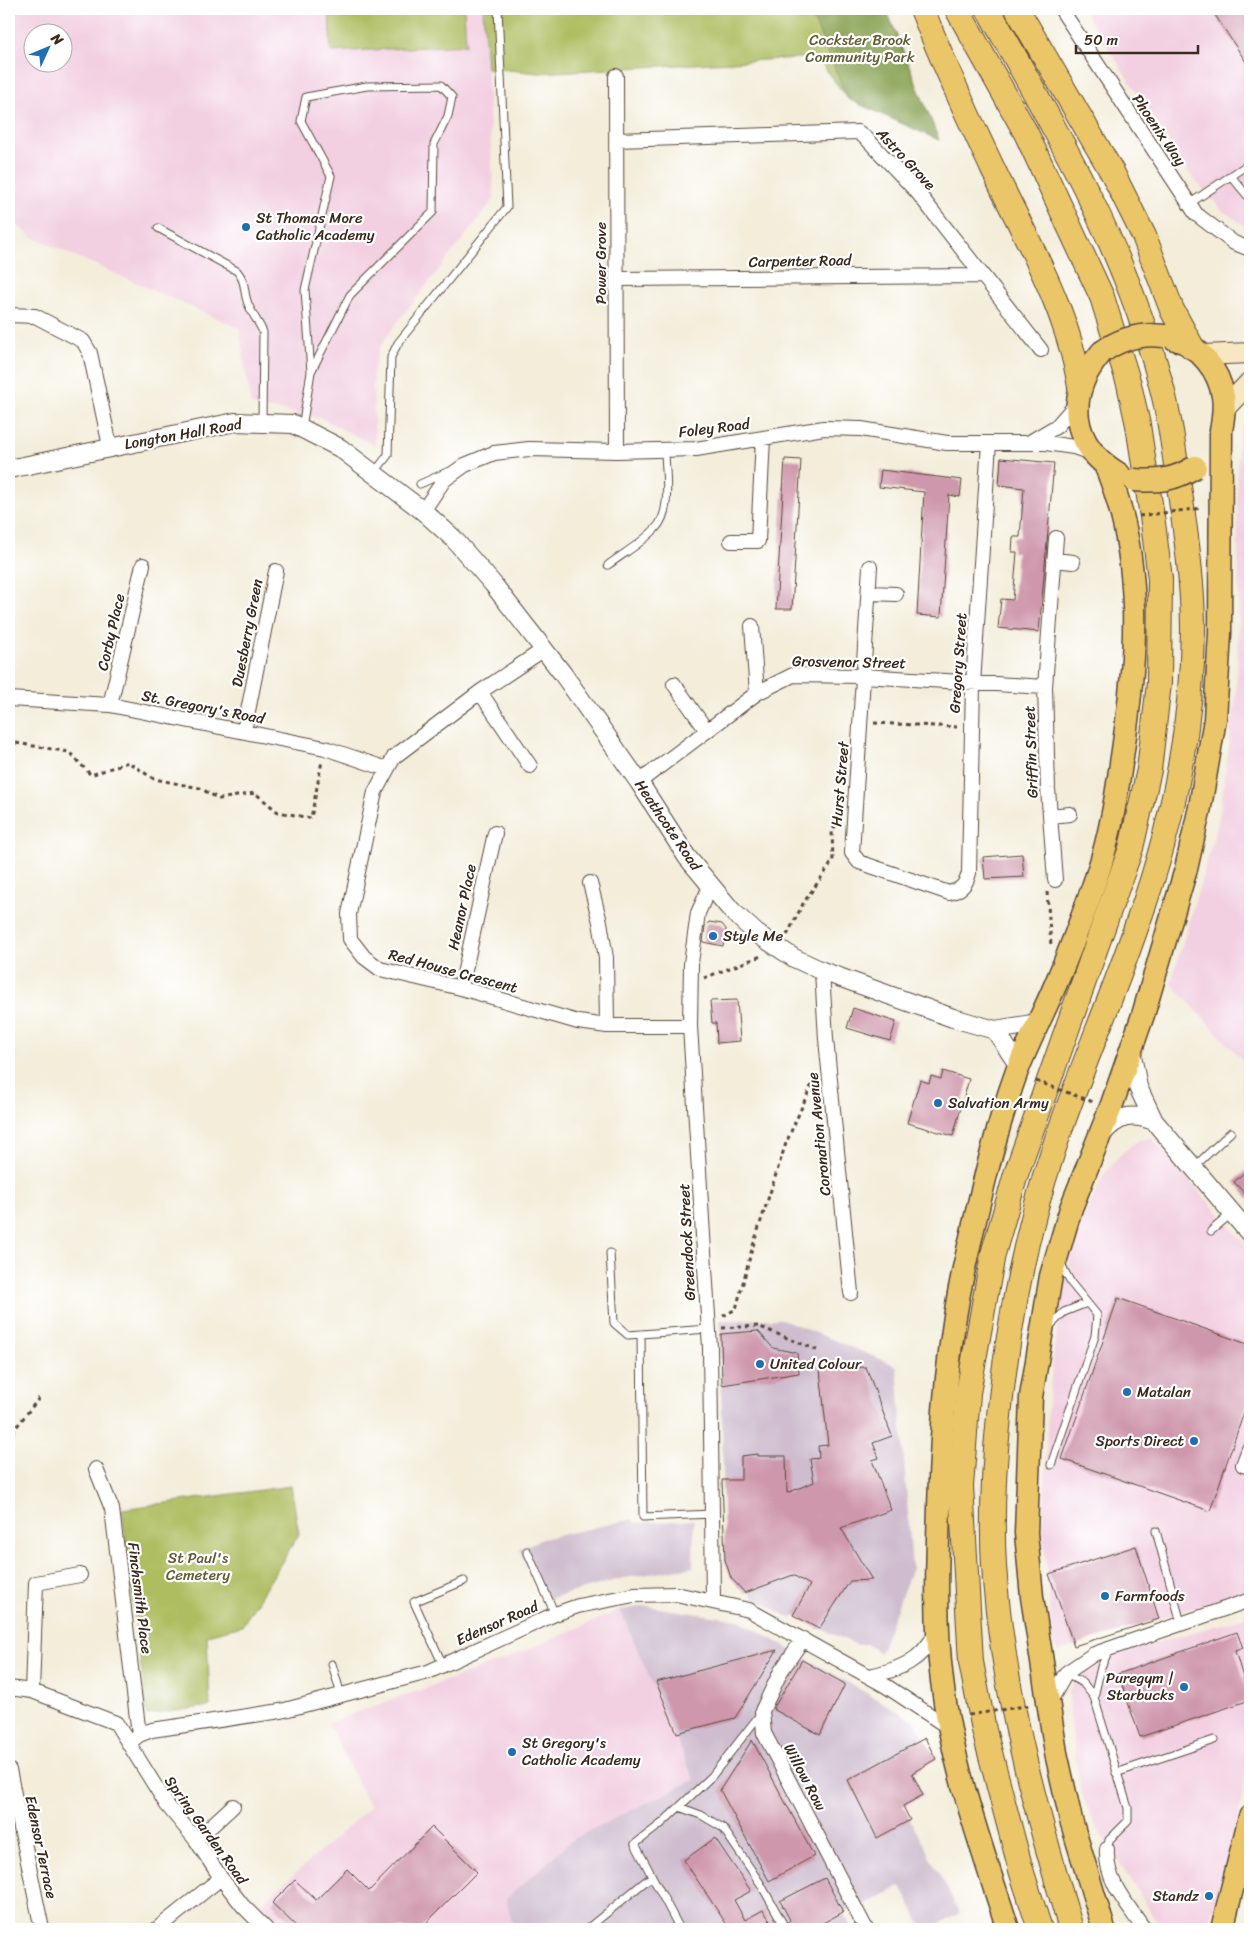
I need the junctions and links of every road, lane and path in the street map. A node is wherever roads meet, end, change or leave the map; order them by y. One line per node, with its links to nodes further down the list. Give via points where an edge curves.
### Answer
1 (498, 9): 37 (lane, via 507,207 398,343 391,357 388,455)
2 (922, 9): 23 (highway, via 1066,327 1075,358)
3 (957, 9): 156 (highway, via 1026,133 1102,298 1129,384 1138,425 1160,579 1159,683 1149,770 1131,848 1016,1174 993,1254 968,1393 961,1486 971,1662 984,1730)
4 (988, 9): 157 (highway, via 1097,208 1131,290 1170,424 1192,582 1193,633 1182,760 1169,822 1138,924 1053,1150 1035,1208 1014,1297 994,1465 994,1565 1005,1657 1024,1764)
5 (1017, 9): 19 (highway, via 1112,172 1144,236 1172,310)
6 (1061, 9): 12 (street, Phoenix Way)
7 (616, 76): 8 (street, Power Grove)
8 (618, 140): 15 (street, Astro Grove, via 858,132 918,193); 16 (street, Power Grove)
9 (1250, 164): 10 (lane)
10 (1231, 176): 11 (lane); 12 (lane)
11 (1250, 200)
12 (1189, 204): 14 (street, Phoenix Way, via 1212,227 1234,243)
13 (158, 228): 25 (lane, via 237,271 244,279 246,298 263,332)
14 (1250, 249)
15 (983, 276): 16 (street, Carpenter Road); 18 (street, Astro Grove)
16 (617, 279): 33 (street, Power Grove)
17 (9, 315): 31 (street, via 35,316 83,341 90,353)
18 (1041, 350)
19 (1197, 351): 20 (main road); 23 (main road, bridge, via 1164,336 1137,336 1122,340 1102,352 1089,367); 24 (main road, via 1210,364 1220,384)
20 (1250, 353)
21 (311, 372): 21 (lane, via 305,290 330,176 301,121 306,97 367,86 441,86 452,97 448,116 434,144 433,212 350,295); 26 (lane)
22 (1250, 382): 24 (main road)
23 (1078, 395): 30 (street, via 1057,426); 34 (main road, via 1080,430)
24 (1224, 409): 27 (main road)
25 (262, 423): 26 (street, Longton Hall Road, via 293,424); 31 (street, Longton Hall Road, via 235,422)
26 (302, 429): 37 (street, Longton Hall Road, via 340,448)
27 (1221, 431): 34 (main road, bridge, via 1195,467 1170,479 1154,482 1134,480); 88 (main road, via 1220,633 1215,719 1186,869)
28 (763, 438): 29 (street, Foley Road, via 824,428 861,429 947,443); 32 (street, Foley Road, via 721,446); 43 (street, via 758,541)
29 (990, 442): 30 (street, Foley Road); 56 (street, Gregory Street)
30 (1030, 442): 34 (street, Foley Road, via 1074,447)
31 (110, 446): 36 (street, Longton Hall Road)
32 (664, 450): 33 (street, Foley Road); 46 (lane, via 666,500 663,518 656,529)
33 (617, 451): 35 (street, Foley Road, via 529,449 494,453)
34 (1100, 460): 84 (main road, via 1123,517 1132,562 1136,638 1130,702 1116,805 1098,871 1070,950)
35 (465, 466): 38 (lane); 40 (street, Foley Road, via 444,480)
36 (9, 469)
37 (375, 472): 40 (street, Longton Hall Road)
38 (420, 484)
39 (1202, 508): 41 (path, bridge)
40 (424, 511): 53 (street, Heathcote Road, via 459,544)
41 (1139, 516)
42 (1056, 538): 44 (street, Griffin Street)
43 (731, 541)
44 (1054, 560): 45 (street); 57 (street, Griffin Street)
45 (1073, 562)
46 (608, 564)
47 (143, 565): 61 (street, Corby Place)
48 (870, 567): 50 (street, Hurst Street)
49 (276, 571): 64 (street, Duesberry Green)
50 (869, 593): 51 (street); 54 (street, Hurst Street)
51 (896, 594)
52 (752, 626): 59 (street)
53 (543, 650): 58 (street, Red House Crescent); 70 (street, Heathcote Road)
54 (863, 676): 56 (street, Grosvenor Street); 59 (street, Grosvenor Street, via 793,675); 62 (street, Hurst Street)
55 (674, 684): 65 (street)
56 (972, 684): 57 (street, Griffin Street); 63 (street, Gregory Street)
57 (1045, 687): 73 (street, Griffin Street)
58 (480, 692): 68 (street); 69 (street, Red House Crescent, via 394,757)
59 (757, 693): 65 (street, Grosvenor Street)
60 (9, 699): 61 (street, St. Gregory's Road)
61 (110, 706): 64 (street, St. Gregory's Road)
62 (861, 723): 63 (path); 71 (street, Hurst Street)
63 (971, 728): 77 (street, Gregory Street, via 969,873)
64 (244, 731): 67 (street, St. Gregory's Road)
65 (707, 731): 70 (street, Grosvenor Street)
66 (16, 743): 67 (path, via 70,752 91,775 128,762 154,779 200,788 219,799 255,792 278,812 311,818)
67 (325, 748): 69 (street, St. Gregory's Road)
68 (530, 766)
69 (387, 769): 83 (street, Red House Crescent, via 376,792 349,914 350,939 364,957 380,969)
70 (639, 782): 78 (street, Heathcote Road, via 687,857)
71 (854, 802): 77 (street, Hurst Street, via 851,846 854,858 859,862 949,893); 79 (path, via 832,830 833,861 804,902)
72 (1070, 814): 73 (street, Griffin Street)
73 (1050, 816): 75 (street, Griffin Street)
74 (495, 833): 83 (street, Heanor Place)
75 (1055, 880): 80 (path, via 1047,888)
76 (590, 883): 85 (street, via 606,958)
77 (965, 885)
78 (710, 886): 79 (street, Heathcote Road, via 750,928); 82 (street, Greendock Street, via 698,912)
79 (780, 949): 81 (street, Heathcote Road); 82 (path)
80 (1051, 953)
81 (822, 971): 87 (street, Heathcote Road); 89 (street, Coronation Avenue)
82 (691, 982): 86 (street, Greendock Street)
83 (461, 988): 85 (street, Red House Crescent, via 578,1022)
84 (1038, 1023): 87 (street, Heathcote Road); 90 (main road)
85 (607, 1026): 86 (street, Red House Crescent)
86 (690, 1026): 103 (street, Greendock Street)
87 (995, 1030): 90 (street)
88 (1131, 1049): 93 (street, via 1138,1087); 95 (main road)
89 (828, 1057): 101 (street, Coronation Avenue); 103 (path, via 791,1130 752,1249 736,1310)
90 (1019, 1066): 122 (main road, via 988,1166 946,1371 936,1587)
91 (1036, 1081): 92 (path, bridge)
92 (1096, 1103)
93 (1154, 1121): 95 (street, via 1130,1115 1112,1122); 96 (street)
94 (1231, 1132): 96 (lane)
95 (1100, 1135): 100 (main road, via 1071,1208)
96 (1193, 1168): 97 (street)
97 (1244, 1225): 98 (lane)
98 (1211, 1231)
99 (610, 1253): 104 (lane, via 614,1323 628,1335)
100 (1057, 1255): 102 (lane, via 1071,1283); 105 (main road)
101 (851, 1292)
102 (1087, 1303): 105 (lane, via 1064,1312); 110 (lane, via 1097,1315 1095,1336)
103 (708, 1324): 104 (lane); 106 (path, via 758,1326); 113 (street, Greendock Street)
104 (641, 1334): 113 (lane, via 643,1517)
105 (1041, 1338): 133 (main road, via 1031,1397 1026,1533)
106 (817, 1350)
107 (39, 1398): 108 (path)
108 (9, 1440)
109 (1249, 1449): 111 (street, via 1243,1465)
110 (1051, 1465)
111 (1250, 1467)
112 (96, 1469): 137 (street, Finchsmith Place, via 112,1509)
113 (712, 1514): 118 (street, Greendock Street)
114 (1156, 1531): 121 (lane)
115 (527, 1551): 120 (lane)
116 (80, 1575): 130 (street, via 36,1583)
117 (464, 1581): 126 (lane, via 414,1602)
118 (713, 1600): 120 (street, Edensor Road, via 676,1594 634,1595); 123 (street, Edensor Road, via 749,1610)
119 (1250, 1600): 121 (street)
120 (555, 1614): 126 (street, Edensor Road)
121 (1181, 1623): 124 (street)
122 (939, 1628): 128 (street, via 925,1651 915,1660 889,1672); 136 (main road, via 942,1681)
123 (803, 1639): 128 (street, Edensor Road); 134 (street, via 781,1671)
124 (1110, 1648): 127 (street, via 1094,1654); 132 (lane)
125 (332, 1664): 131 (lane)
126 (443, 1665): 131 (street, Edensor Road, via 428,1672)
127 (1066, 1674): 132 (lane, via 1083,1683); 133 (street)
128 (869, 1676): 136 (street, Edensor Road)
129 (9, 1688): 130 (street, Spring Garden Road)
130 (32, 1691): 137 (street, Spring Garden Road, via 116,1722)
131 (340, 1695): 137 (street, Edensor Road, via 282,1711 152,1730)
132 (1094, 1697): 140 (lane)
133 (1040, 1704): 135 (path, bridge); 158 (main road)
134 (762, 1711): 142 (lane, via 712,1776); 154 (street, Willow Row, via 764,1733)
135 (968, 1715)
136 (950, 1729): 155 (main road, via 973,1820)
137 (134, 1739): 144 (street, Spring Garden Road, via 149,1779)
138 (1214, 1740): 140 (lane)
139 (9, 1770): 148 (street, Edensor Terrace)
140 (1116, 1773): 145 (lane, via 1128,1808 1128,1822 1110,1840)
141 (233, 1806): 144 (street)
142 (679, 1807): 146 (lane, via 635,1844); 153 (lane, via 723,1828)
143 (1250, 1817): 160 (main road)
144 (196, 1840): 147 (street, Spring Garden Road)
145 (1107, 1849): 159 (street, via 1106,1863 1111,1881)
146 (652, 1876): 151 (lane); 152 (lane)
147 (221, 1878): 149 (street); 150 (street, Spring Garden Road)
148 (42, 1929)
149 (157, 1929)
150 (266, 1929)
151 (587, 1929)
152 (680, 1929)
153 (786, 1929)
154 (866, 1929)
155 (1008, 1929)
156 (1040, 1929)
157 (1071, 1929)
158 (1104, 1929)
159 (1144, 1929)
160 (1222, 1929)

